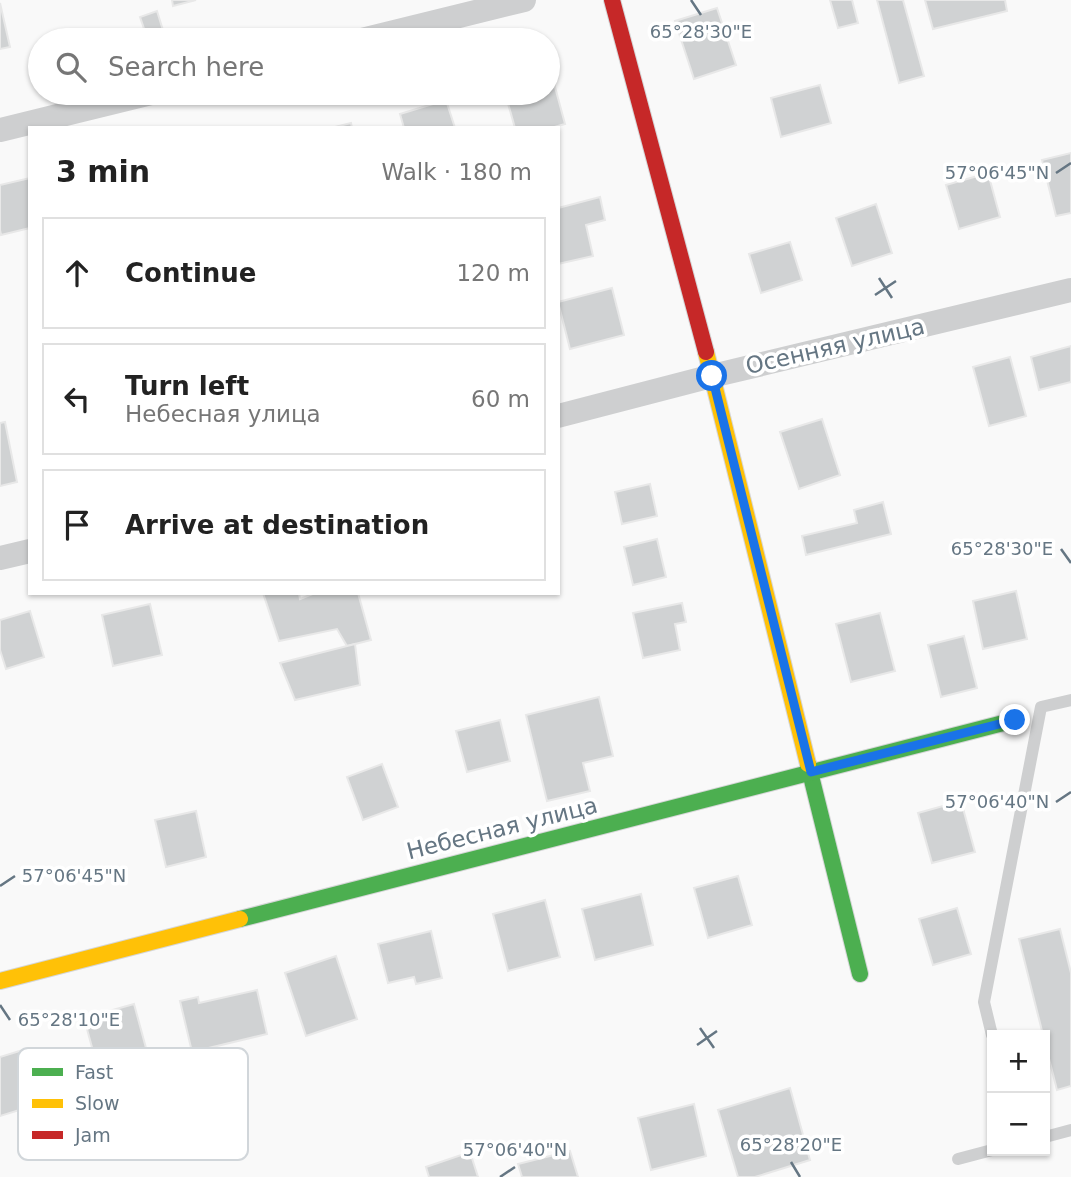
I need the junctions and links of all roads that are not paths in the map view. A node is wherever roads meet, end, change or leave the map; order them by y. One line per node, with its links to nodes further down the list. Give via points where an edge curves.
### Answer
1 (524, 0): 3 (street)
2 (612, 0): 7 (street)
3 (411, 28)
4 (102, 105): 5 (street)
5 (0, 130)
6 (1071, 290): 7 (street, Осенняя улица)
7 (712, 376): 8 (street, Осенняя улица); 13 (street)
8 (560, 415)
9 (28, 551): 10 (street)
10 (0, 558)
11 (1071, 700): 16 (lane, via 1041,708 984,1002)
12 (1015, 720): 13 (street, Небесная улица)
13 (811, 772): 14 (street); 15 (street, Небесная улица)
14 (860, 974)
15 (0, 981)
16 (991, 1030)
17 (1071, 1130): 18 (lane)
18 (1050, 1136)
19 (987, 1151): 20 (lane)
20 (958, 1159)

